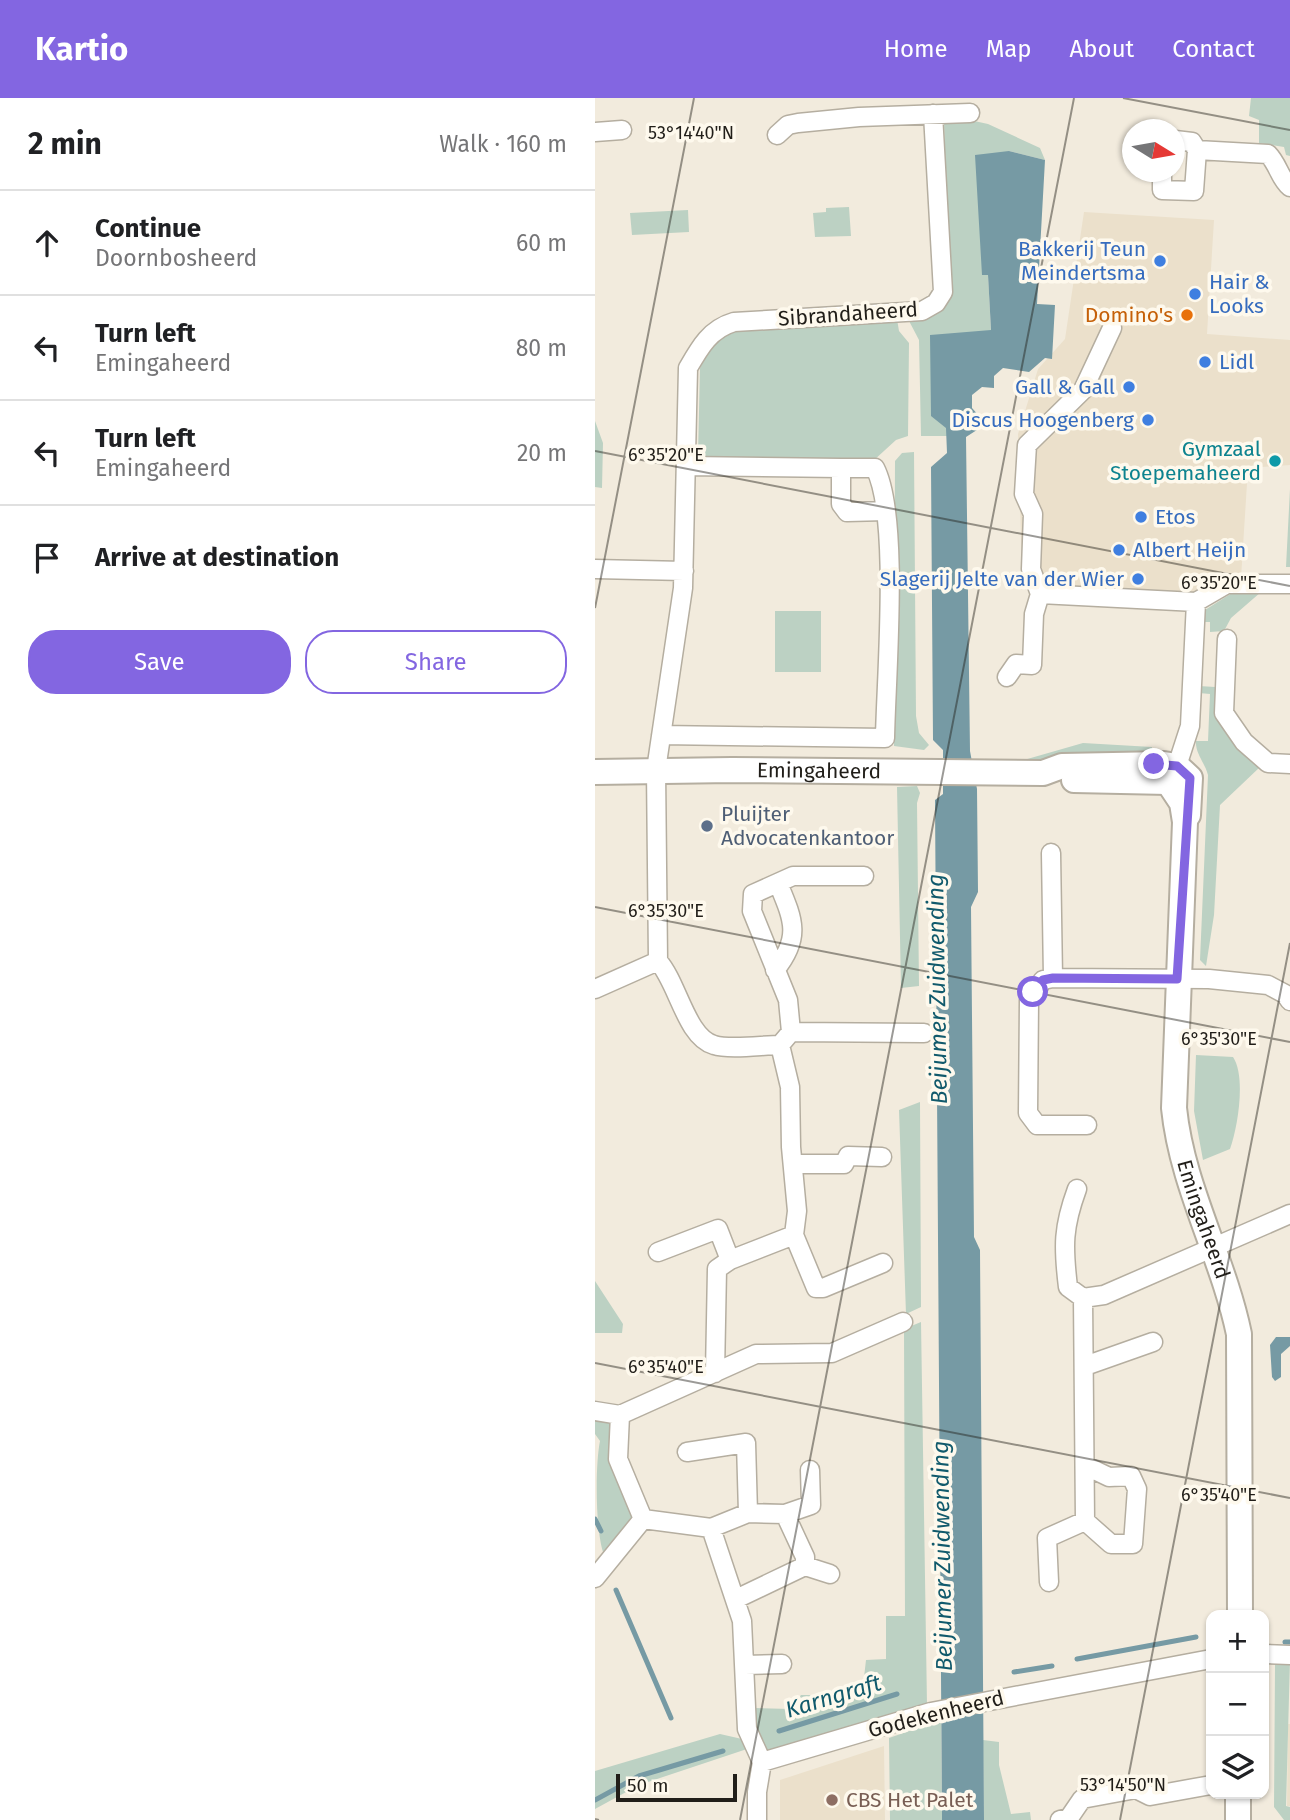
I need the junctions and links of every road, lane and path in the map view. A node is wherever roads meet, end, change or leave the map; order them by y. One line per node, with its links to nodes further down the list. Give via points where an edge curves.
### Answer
1 (857, 98): 4 (street)
2 (970, 113): 3 (street)
3 (933, 114): 4 (street); 13 (street, Sibrandaheerd, via 943,292 936,303 922,311 720,326 701,343 688,368)
4 (859, 117): 7 (street, via 788,125)
5 (622, 130): 6 (street)
6 (595, 132)
7 (777, 135)
8 (1185, 141): 9 (street, via 1192,142)
9 (1197, 150): 10 (street, via 1194,191 1162,190); 11 (street, via 1268,154)
10 (1162, 182)
11 (1290, 187)
12 (1112, 328): 19 (street, via 1083,390 1027,445 1024,495 1033,514 1031,569)
13 (686, 466): 14 (street); 17 (street, Sibrandaheerd)
14 (841, 468): 15 (street, via 876,468); 15 (street, via 841,504 847,512)
15 (886, 511): 25 (street, via 885,738)
16 (595, 569): 17 (street)
17 (684, 572): 25 (street, Sibrandaheerd)
18 (1290, 583): 20 (street, via 1227,584)
19 (1040, 594): 20 (street); 22 (street, via 1034,614 1032,665 1016,664)
20 (1196, 602): 23 (street)
21 (1227, 639): 24 (street)
22 (1007, 677)
23 (1193, 682): 24 (street); 29 (street, via 1190,726)
24 (1225, 682): 26 (street, via 1224,713 1244,742 1268,763)
25 (661, 734): 27 (street, Sibrandaheerd)
26 (1290, 764)
27 (656, 771): 28 (street, Emingaheerd); 29 (street, Emingaheerd, via 993,774 1043,773 1062,766 1125,762); 33 (street, Sibrandaheerd)
28 (595, 772)
29 (1173, 774): 36 (street, Emingaheerd, via 1185,822)
30 (1051, 853): 35 (street)
31 (864, 876): 32 (street, via 793,876)
32 (778, 883): 34 (street, via 794,920 790,953); 34 (street, via 753,894 752,903)
33 (658, 961): 37 (street); 40 (street, via 696,1035 715,1046)
34 (775, 970): 40 (street, via 788,1000)
35 (1053, 978): 36 (street); 41 (street, via 1043,980 1029,1000 1028,1113 1037,1125)
36 (1177, 979): 38 (street, via 1268,985); 47 (street, Emingaheerd, via 1177,1141)
37 (595, 989)
38 (1288, 992)
39 (924, 1033): 40 (street)
40 (785, 1038): 43 (street)
41 (1087, 1125)
42 (882, 1157): 43 (street, via 848,1156 844,1164)
43 (794, 1164): 46 (street)
44 (1077, 1189): 51 (street, via 1065,1220 1065,1261 1067,1287)
45 (1289, 1219): 47 (street)
46 (794, 1235): 49 (street); 50 (street, via 816,1287)
47 (1213, 1248): 51 (street, via 1104,1295); 71 (street, Emingaheerd, via 1232,1299 1240,1345)
48 (658, 1252): 49 (street, via 718,1229)
49 (730, 1260): 55 (street, via 717,1269)
50 (883, 1263)
51 (1083, 1298): 54 (street)
52 (903, 1322): 55 (street, via 832,1353 756,1354)
53 (1153, 1342): 54 (street)
54 (1085, 1366): 59 (street)
55 (715, 1373): 57 (street)
56 (595, 1411): 57 (street)
57 (620, 1415): 63 (street, via 618,1459)
58 (687, 1452): 61 (street, via 746,1443)
59 (1086, 1466): 64 (street); 64 (street, via 1109,1477 1131,1476 1136,1489 1133,1544 1111,1544)
60 (810, 1470): 62 (street, via 811,1505)
61 (748, 1513): 62 (street); 65 (street)
62 (785, 1514): 66 (street)
63 (643, 1519): 65 (street); 68 (street)
64 (1085, 1521): 69 (street, via 1047,1538)
65 (711, 1528): 70 (street)
66 (805, 1566): 67 (street); 70 (street)
67 (830, 1574)
68 (595, 1578)
69 (1049, 1582)
70 (736, 1599): 76 (street)
71 (1240, 1610)
72 (1269, 1654): 73 (street)
73 (1290, 1654)
74 (1206, 1660): 77 (street, Godekenheerd, via 931,1712)
75 (782, 1664): 76 (street)
76 (745, 1665): 77 (street, via 747,1729)
77 (762, 1762): 80 (street)
78 (1206, 1786): 81 (street, via 1150,1796 1136,1789 1082,1799 1069,1818)
79 (1238, 1799): 82 (street)
80 (757, 1820)
81 (1060, 1820)
82 (1238, 1820)

